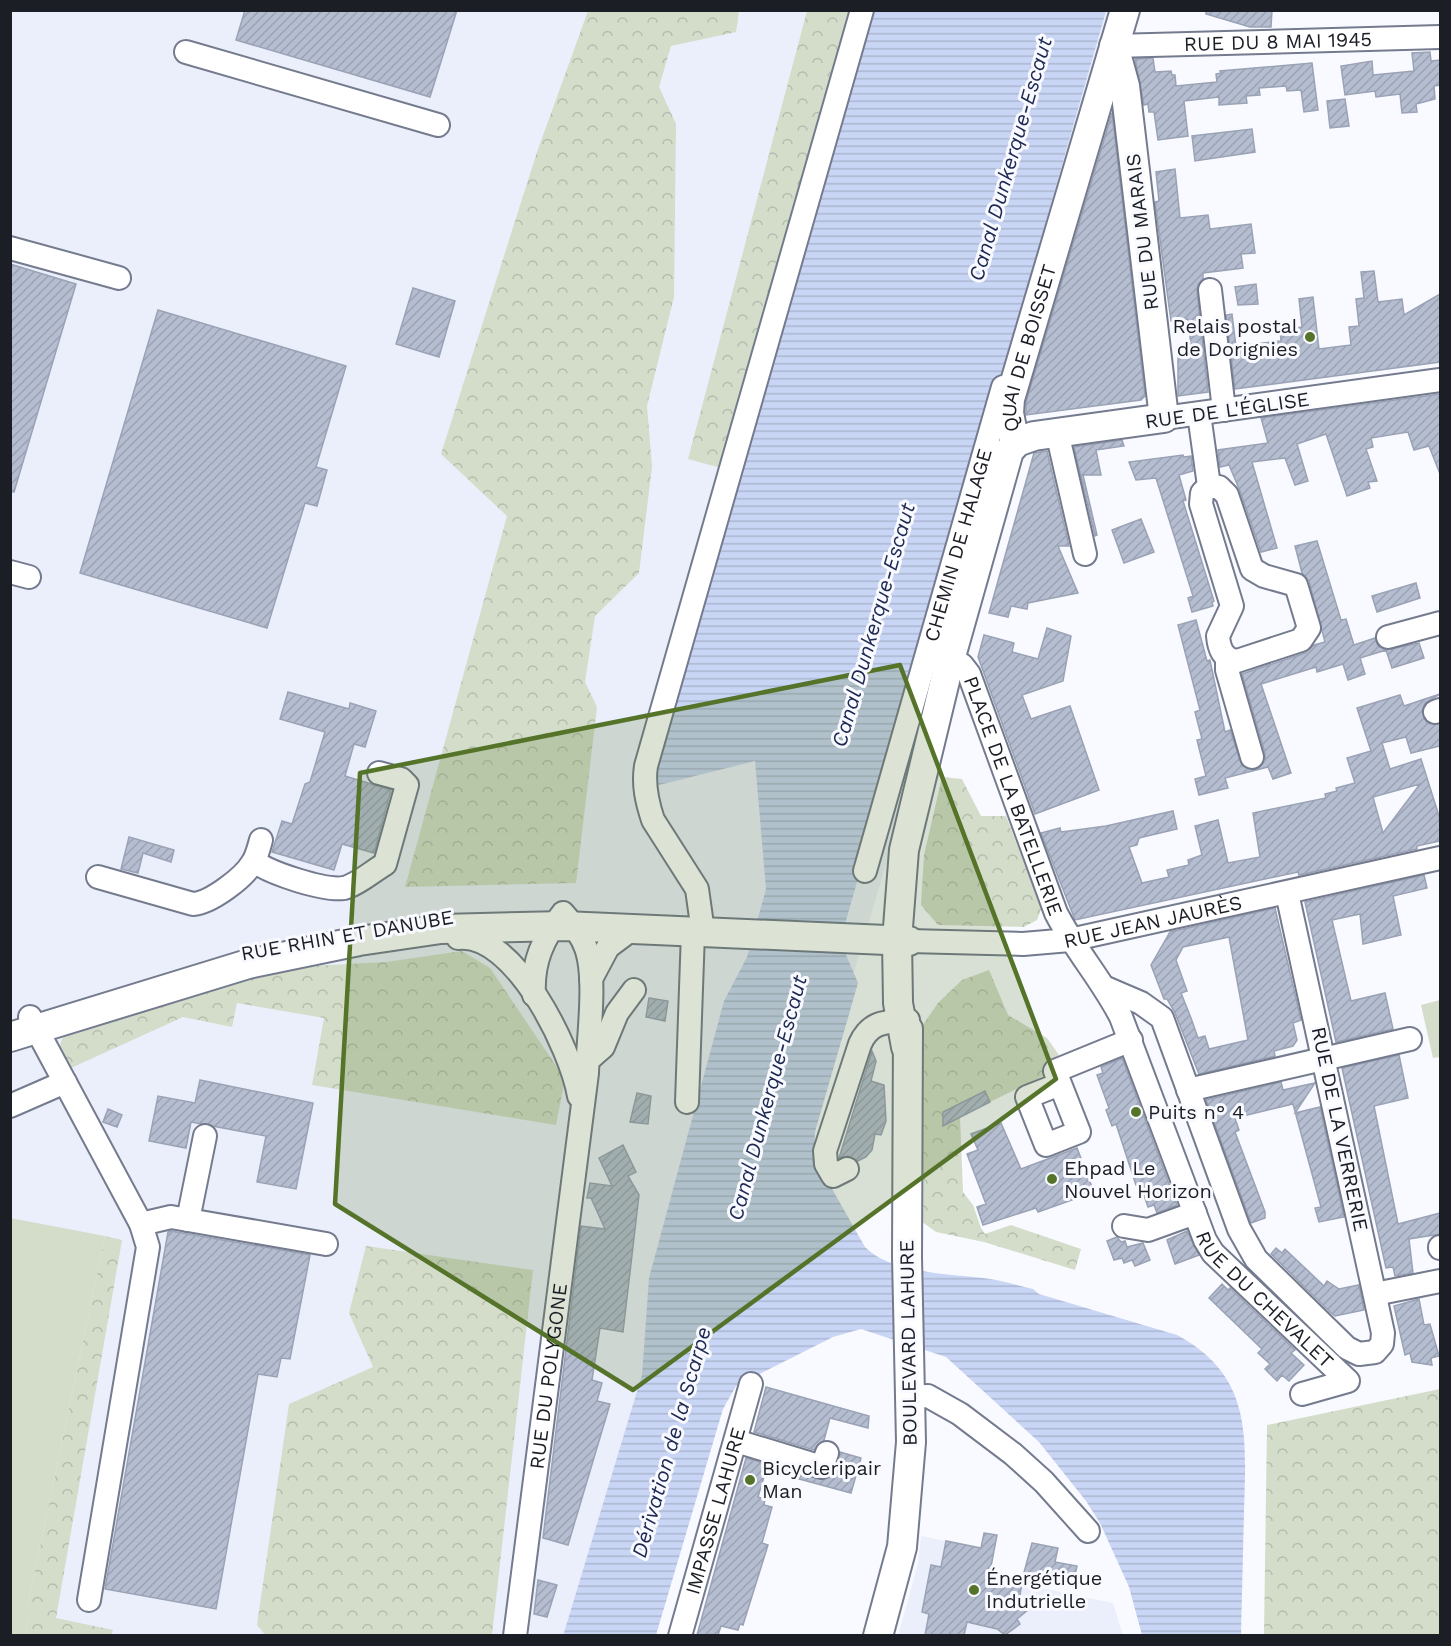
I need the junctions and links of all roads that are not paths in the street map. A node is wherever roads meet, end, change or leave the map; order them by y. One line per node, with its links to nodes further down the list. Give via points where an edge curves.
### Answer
1 (862, 10): 31 (street, via 646,766 645,788 653,820 697,889)
2 (1111, 10): 26 (street, CHEMIN DE HALAGE)
3 (1125, 10): 5 (main road, QUAI DE BOISSET)
4 (1440, 37): 5 (street, RUE DU 8 MAI 1945)
5 (1114, 46): 14 (main road, RUE DU MARAIS, via 1125,86); 16 (main road, QUAI DE BOISSET, via 1010,399)
6 (186, 52): 7 (street)
7 (438, 125)
8 (10, 248): 9 (street)
9 (119, 278)
10 (1210, 290): 12 (street)
11 (1440, 380): 12 (street, RUE DE L'ÉGLISE)
12 (1224, 410): 13 (street, RUE DE L'ÉGLISE)
13 (1199, 414): 14 (street, RUE DE L'ÉGLISE); 17 (street)
14 (1164, 418): 15 (main road, RUE DE L'ÉGLISE)
15 (1057, 432): 16 (main road, RUE DE L'ÉGLISE); 18 (street)
16 (1015, 444): 22 (main road, QUAI DE BOISSET, via 1006,458)
17 (1209, 486): 21 (street, via 1202,493 1201,504 1232,606 1218,636); 21 (street, via 1219,487 1227,495 1252,569 1296,585 1309,628 1301,640 1237,661)
18 (1085, 554)
19 (1440, 623): 20 (street)
20 (1388, 637)
21 (1227, 659): 23 (street)
22 (950, 660): 33 (main road, QUAI DE BOISSET, via 902,862); 34 (street, PLACE DE LA BATELLERIE, via 962,665 969,674 1052,903)
23 (1252, 757)
24 (379, 773): 27 (street, via 401,779 407,785 385,864 346,888 330,888 272,872 258,850 202,904)
25 (1440, 858): 28 (street, RUE JEAN JAURÈS)
26 (865, 871)
27 (98, 877)
28 (1287, 892): 34 (street, RUE JEAN JAURÈS); 43 (street, RUE DE LA VERRERIE)
29 (563, 921): 30 (main road, RUE RHIN ET DANUBE); 31 (main road, RUE RHIN ET DANUBE); 32 (main road, RUE RHIN ET DANUBE); 35 (street, RUE DU POLYGONE, via 586,946); 38 (street, via 537,959); 39 (main road, RUE RHIN ET DANUBE, via 454,916 302,939 212,960)
30 (632, 929): 31 (main road, RUE RHIN ET DANUBE); 35 (street, RUE DU POLYGONE, via 608,947)
31 (714, 931): 33 (main road, RUE JEAN JAURÈS); 48 (street)
32 (379, 938): 38 (street, RUE DU POLYGONE, via 480,939 511,962); 39 (main road, RUE RHIN ET DANUBE, via 248,964)
33 (903, 940): 34 (street, RUE JEAN JAURÈS, via 1023,944); 40 (main road, BOULEVARD LAHURE)
34 (1070, 940): 36 (street, RUE DU CHEVALET)
35 (591, 980): 44 (street, RUE DU POLYGONE)
36 (1106, 988): 42 (street, RUE DU CHEVALET); 47 (street, via 1162,1018)
37 (634, 990): 44 (street, via 617,1013 603,1047)
38 (534, 995): 50 (street, RUE DU POLYGONE, via 568,1060 578,1087)
39 (22, 1027): 45 (street)
40 (905, 1029): 52 (street, via 876,1024 863,1037 826,1143 825,1157); 62 (main road, BOULEVARD LAHURE)
41 (1410, 1039): 43 (street)
42 (1131, 1040): 46 (street, via 1055,1071); 53 (street, RUE DU CHEVALET)
43 (1325, 1057): 47 (street); 59 (street, RUE DE LA VERRERIE)
44 (587, 1060): 50 (street, RUE DU POLYGONE)
45 (65, 1082): 49 (street); 55 (street)
46 (1060, 1084)
47 (1188, 1090): 59 (street, RUE DE LA VERRERIE, via 1239,1229 1252,1252 1342,1343 1364,1355 1375,1352 1383,1339)
48 (687, 1102)
49 (10, 1106)
50 (581, 1115): 67 (street, RUE DU POLYGONE)
51 (205, 1136): 54 (street)
52 (840, 1172)
53 (1195, 1213): 56 (street, via 1148,1230); 61 (street, RUE DU CHEVALET, via 1214,1253 1348,1381)
54 (188, 1220): 55 (street, via 171,1217); 57 (street)
55 (141, 1224): 66 (street, via 147,1247)
56 (1124, 1226)
57 (326, 1244)
58 (1440, 1281): 59 (street)
59 (1375, 1294)
60 (751, 1384): 63 (street, IMPASSE LAHURE)
61 (1302, 1394)
62 (910, 1397): 65 (street, via 927,1396 1013,1454); 69 (main road, BOULEVARD LAHURE, via 911,1442 904,1530)
63 (736, 1441): 64 (street, via 822,1467); 68 (street, IMPASSE LAHURE)
64 (826, 1453)
65 (1088, 1531)
66 (89, 1600)
67 (515, 1635)
68 (680, 1635)
69 (878, 1635)

